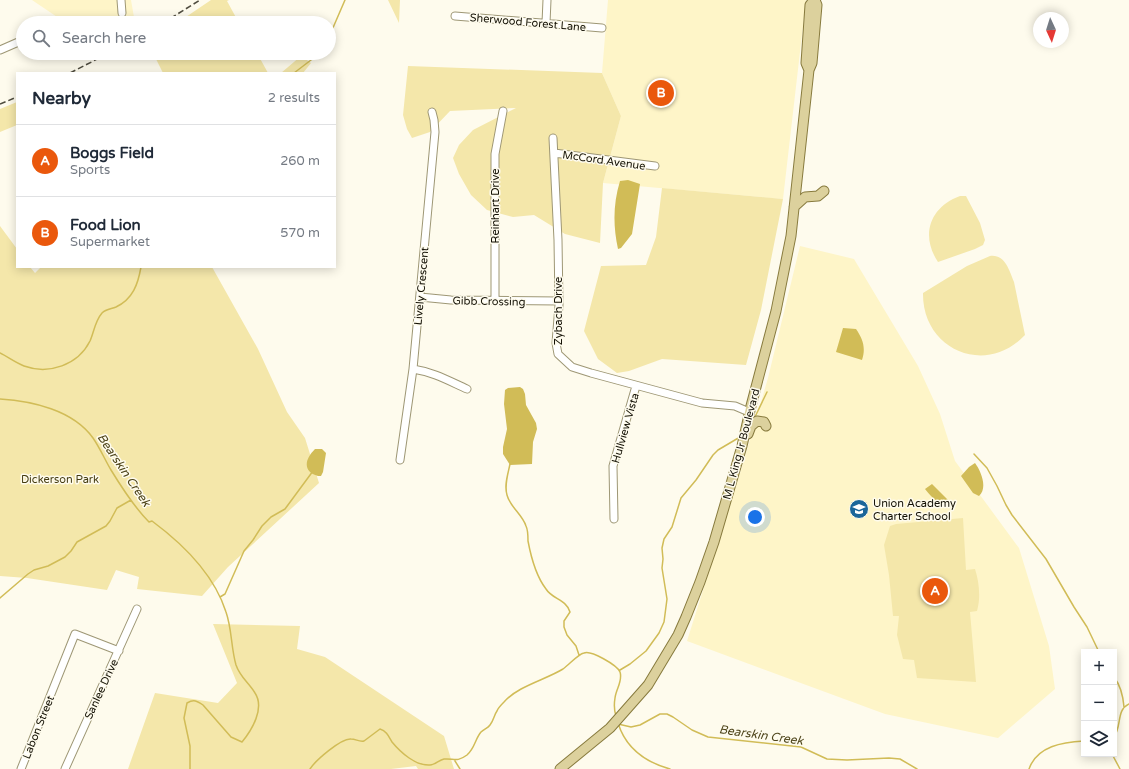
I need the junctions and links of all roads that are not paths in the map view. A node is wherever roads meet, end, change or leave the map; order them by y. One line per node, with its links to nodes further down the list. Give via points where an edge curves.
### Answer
1 (121, 0): 4 (street)
2 (547, 0): 6 (street)
3 (814, 0): 16 (main road, M L King Jr Boulevard, via 817,5 816,26)
4 (122, 13)
5 (454, 16): 6 (street, Sherwood Forest Lane)
6 (546, 23): 7 (street, Sherwood Forest Lane)
7 (602, 28)
8 (16, 43): 9 (street)
9 (0, 50)
10 (432, 112): 17 (street, Lively Crescent, via 435,132)
11 (502, 112): 18 (street, Reinhart Drive, via 495,154)
12 (553, 138): 13 (street, Zybach Drive)
13 (554, 153): 14 (street, McCord Avenue); 19 (street, Zybach Drive)
14 (655, 166)
15 (824, 191): 16 (main road, via 818,196 806,197)
16 (794, 207): 23 (main road, M L King Jr Boulevard, via 786,265 776,311)
17 (420, 297): 18 (street, Gibb Crossing); 20 (street, Lively Crescent)
18 (495, 301): 19 (street, Gibb Crossing)
19 (559, 301): 21 (street, Zybach Drive, via 556,343 558,354 572,367)
20 (413, 369): 22 (street, via 434,374); 25 (street, Lively Crescent)
21 (636, 386): 23 (street, Zybach Drive, via 702,403 735,406); 26 (street, Hullview Vista, via 613,466)
22 (467, 389)
23 (749, 412): 27 (main road, M L King Jr Boulevard, via 742,446)
24 (766, 426): 27 (main road, via 764,422 757,421 751,426)
25 (400, 460)
26 (614, 519)
27 (714, 542): 32 (main road, M L King Jr Boulevard, via 686,617 655,674 638,698 606,731)
28 (137, 609): 29 (street, Sanlee Drive)
29 (119, 651): 30 (street, Labon Street, via 75,634); 31 (street, Sanlee Drive)
30 (21, 769)
31 (65, 769)
32 (560, 769)

